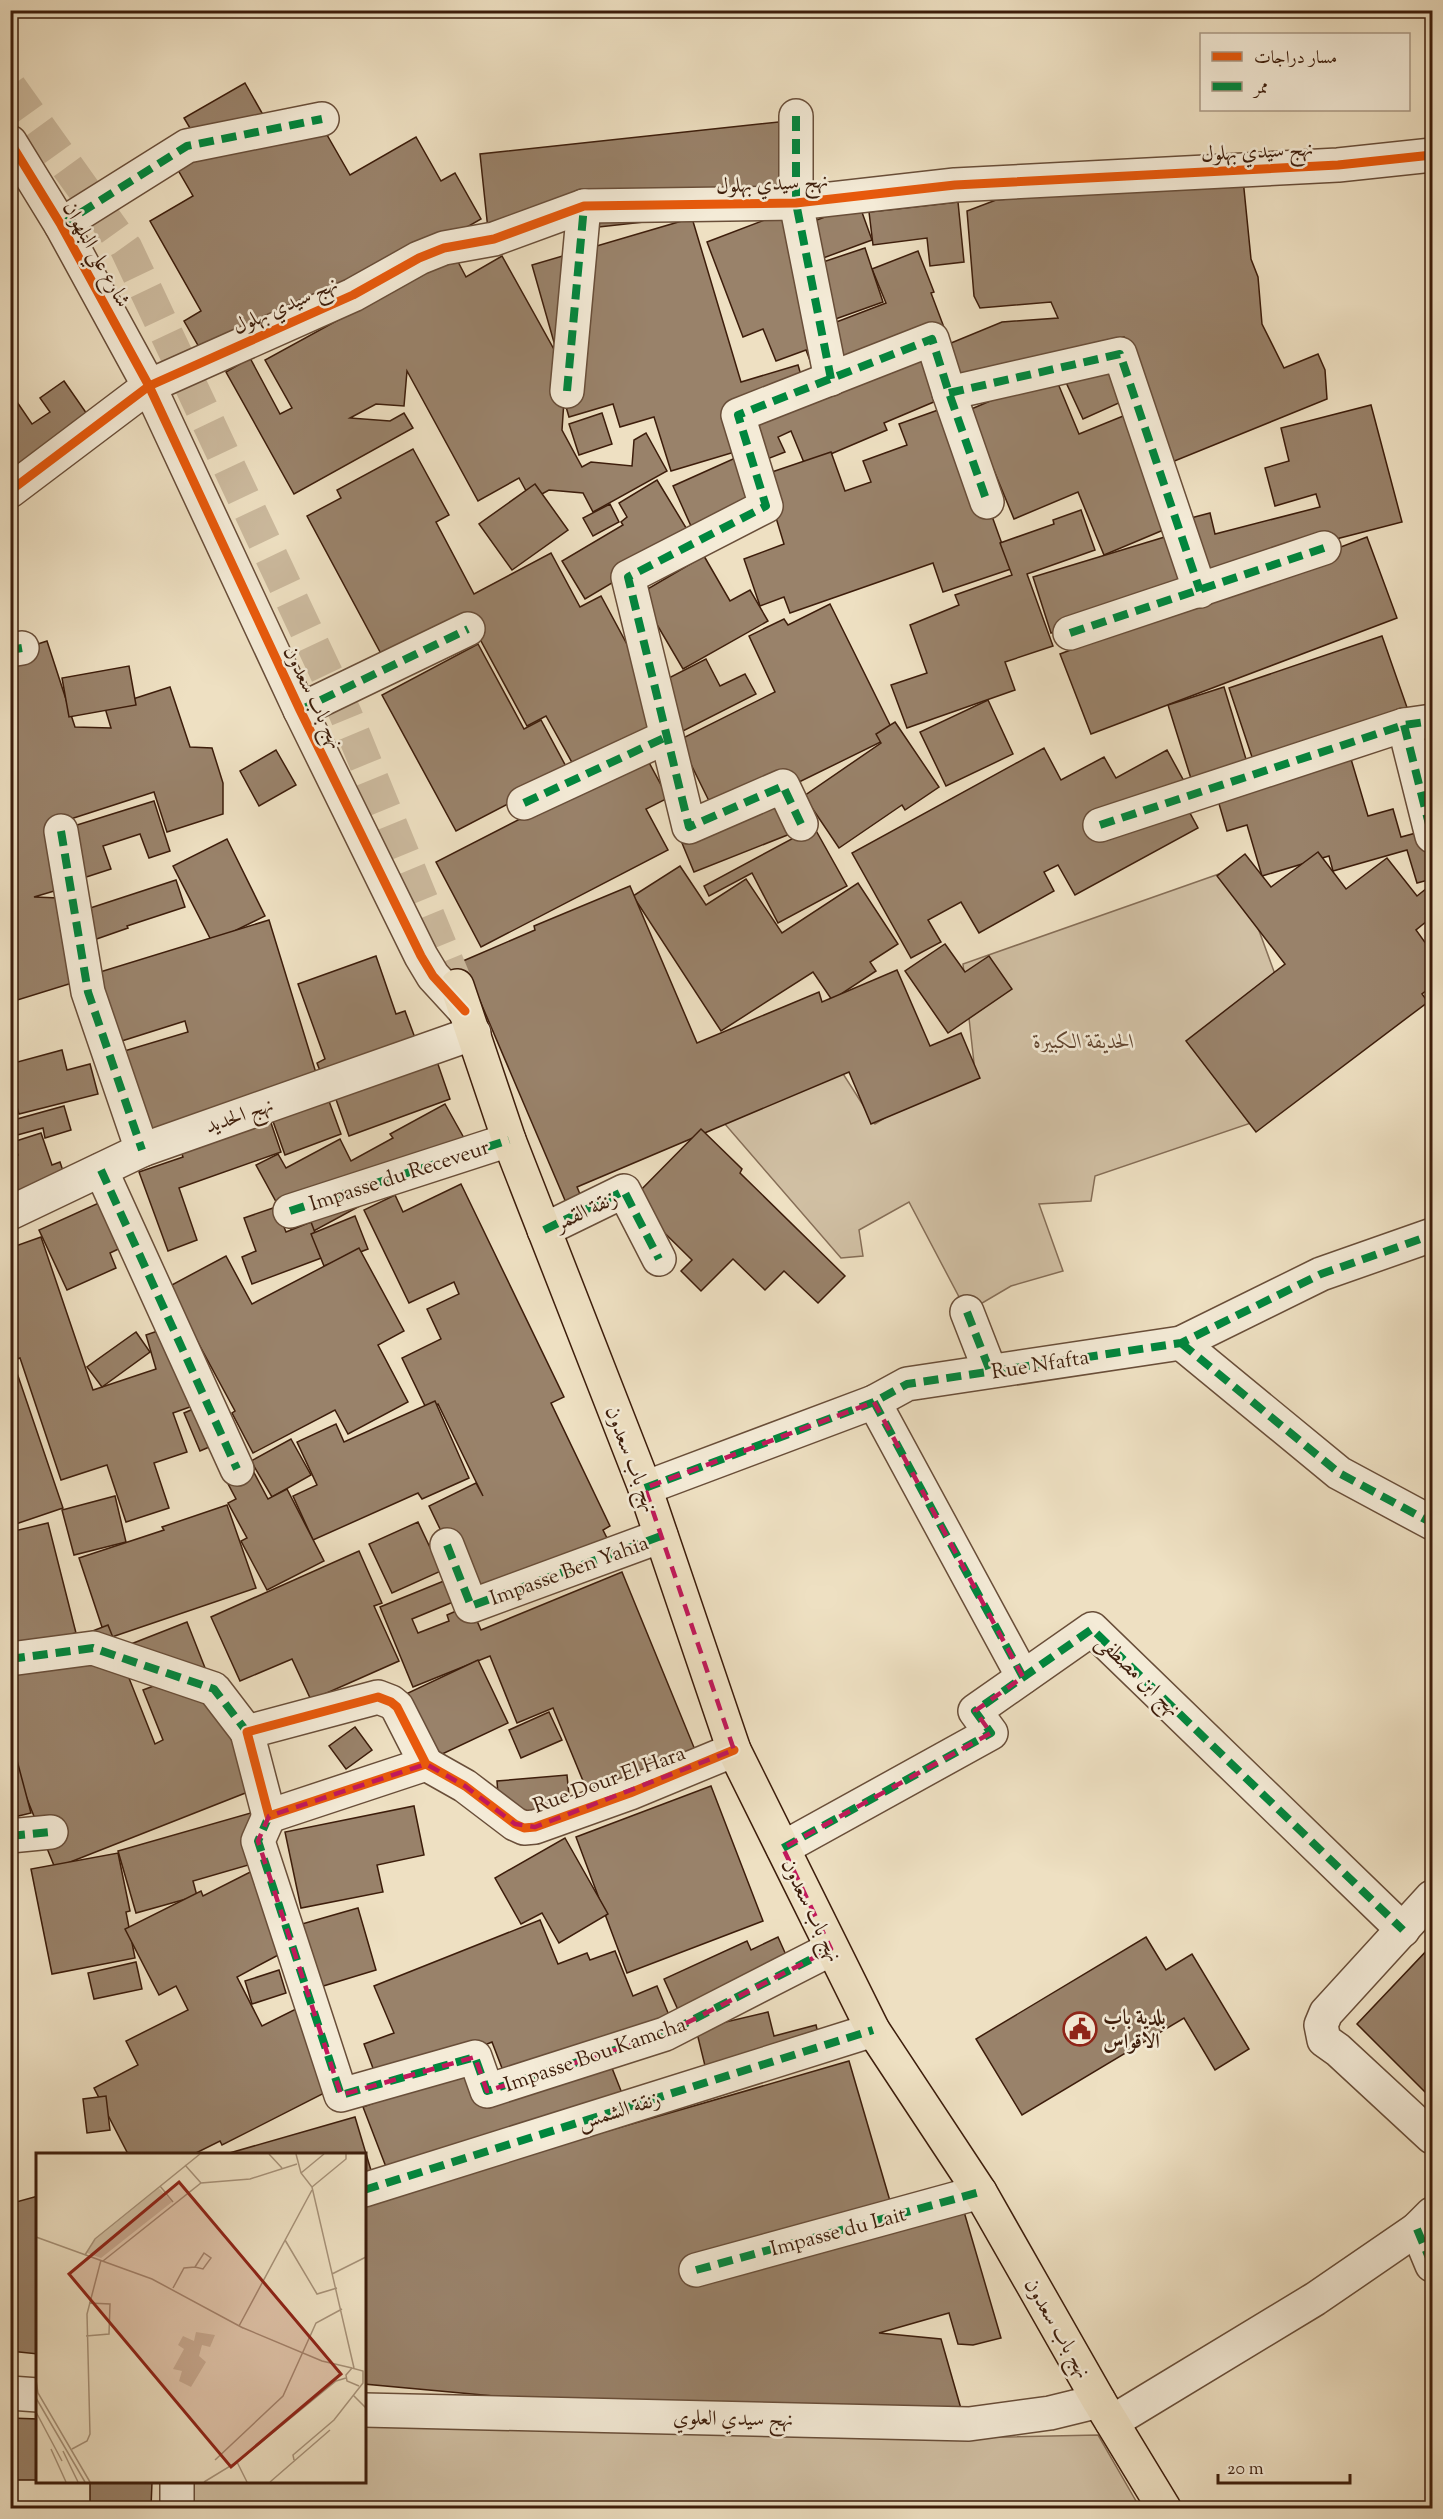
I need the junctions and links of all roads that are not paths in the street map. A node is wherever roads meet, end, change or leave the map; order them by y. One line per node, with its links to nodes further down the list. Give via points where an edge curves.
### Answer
1 (796, 116): 5 (street)
2 (322, 119): 7 (street, via 187,146)
3 (10, 142): 7 (street, شارع علي البلهوان)
4 (1432, 155): 5 (street, نهج سيدي بهلول, via 1338,165 955,185)
5 (796, 202): 6 (street, نهج سيدي بهلول); 8 (street)
6 (584, 206): 9 (street, نهج سيدي بهلول, via 494,239 444,248 419,258 353,295); 10 (street)
7 (61, 225): 9 (street, شارع علي البلهوان)
8 (831, 379): 11 (street, via 932,339); 20 (street, via 738,415 766,506 628,577)
9 (149, 386): 12 (street, نهج سيدي بهلول); 18 (street, نهج باب سعدون)
10 (567, 391)
11 (948, 393): 13 (street); 15 (street, via 1120,354)
12 (10, 491)
13 (987, 502)
14 (1324, 548): 15 (street)
15 (1200, 591): 17 (street)
16 (468, 629): 18 (street)
17 (1070, 633)
18 (300, 710): 26 (street, نهج باب سعدون, via 421,956)
19 (1418, 723): 23 (street); 25 (street)
20 (666, 737): 21 (street); 22 (street, via 689,827 783,786)
21 (524, 804)
22 (801, 824)
23 (1100, 825)
24 (61, 831): 28 (street, via 88,992)
25 (1432, 836)
26 (465, 1010): 27 (main road, نهج باب سعدون); 28 (street, نهج الحديد)
27 (509, 1140): 30 (street, Impasse du Receveur); 32 (main road, نهج باب سعدون)
28 (142, 1150): 29 (street, نهج الحديد)
29 (101, 1170): 31 (street, نهج الحديد); 39 (street)
30 (290, 1211)
31 (10, 1213)
32 (544, 1230): 34 (street, زنقة القمر, via 624,1191); 40 (main road, نهج باب سعدون)
33 (1432, 1235): 36 (street, Rue Nfafta, via 1321,1274)
34 (659, 1259)
35 (968, 1312): 37 (street)
36 (1180, 1342): 37 (street, Rue Nfafta); 41 (street, via 1339,1473)
37 (990, 1371): 38 (street, Rue Nfafta, via 907,1384)
38 (874, 1402): 40 (street, Rue Nfafta); 45 (street)
39 (237, 1469)
40 (645, 1488): 42 (main road, نهج باب سعدون)
41 (1432, 1523)
42 (661, 1536): 43 (street, Impasse Ben Yahia, via 471,1606); 47 (main road, نهج باب سعدون)
43 (447, 1545)
44 (10, 1659): 46 (street, via 93,1648 214,1689)
45 (1023, 1677): 52 (street, نهج ابن مصطفى, via 975,1711 991,1733); 54 (street, نهج ابن مصطفى, via 1092,1629)
46 (247, 1732): 48 (street, via 378,1697 397,1707); 49 (street)
47 (735, 1750): 48 (street, Rue Dour El Hara, via 620,1797 524,1828); 52 (main road, نهج باب سعدون)
48 (426, 1764): 49 (street)
49 (269, 1816): 55 (street, Impasse Bou Kamcha, via 258,1841 341,2095 475,2057 488,2091 665,2034)
50 (51, 1832): 51 (street)
51 (10, 1836)
52 (783, 1848): 55 (main road, نهج باب سعدون)
53 (1432, 1897): 54 (street)
54 (1403, 1930): 57 (street, via 1326,2013 1321,2025 1324,2040)
55 (831, 1949): 56 (main road, نهج باب سعدون)
56 (873, 2030): 58 (street, زنقة الشمس); 59 (main road, نهج باب سعدون)
57 (1432, 2137)
58 (366, 2189)
59 (980, 2192): 62 (street, Impasse du Lait); 66 (main road, نهج باب سعدون)
60 (1425, 2222): 61 (street); 66 (street, نهج سيدي العلوي, via 1315,2299)
61 (1432, 2265)
62 (696, 2270)
63 (10, 2392): 64 (street)
64 (36, 2395)
65 (366, 2410): 66 (street, نهج سيدي العلوي, via 969,2424)
66 (1105, 2411): 69 (main road, نهج باب سعدون)
67 (177, 2483): 68 (street)
68 (177, 2508)
69 (1164, 2508)

